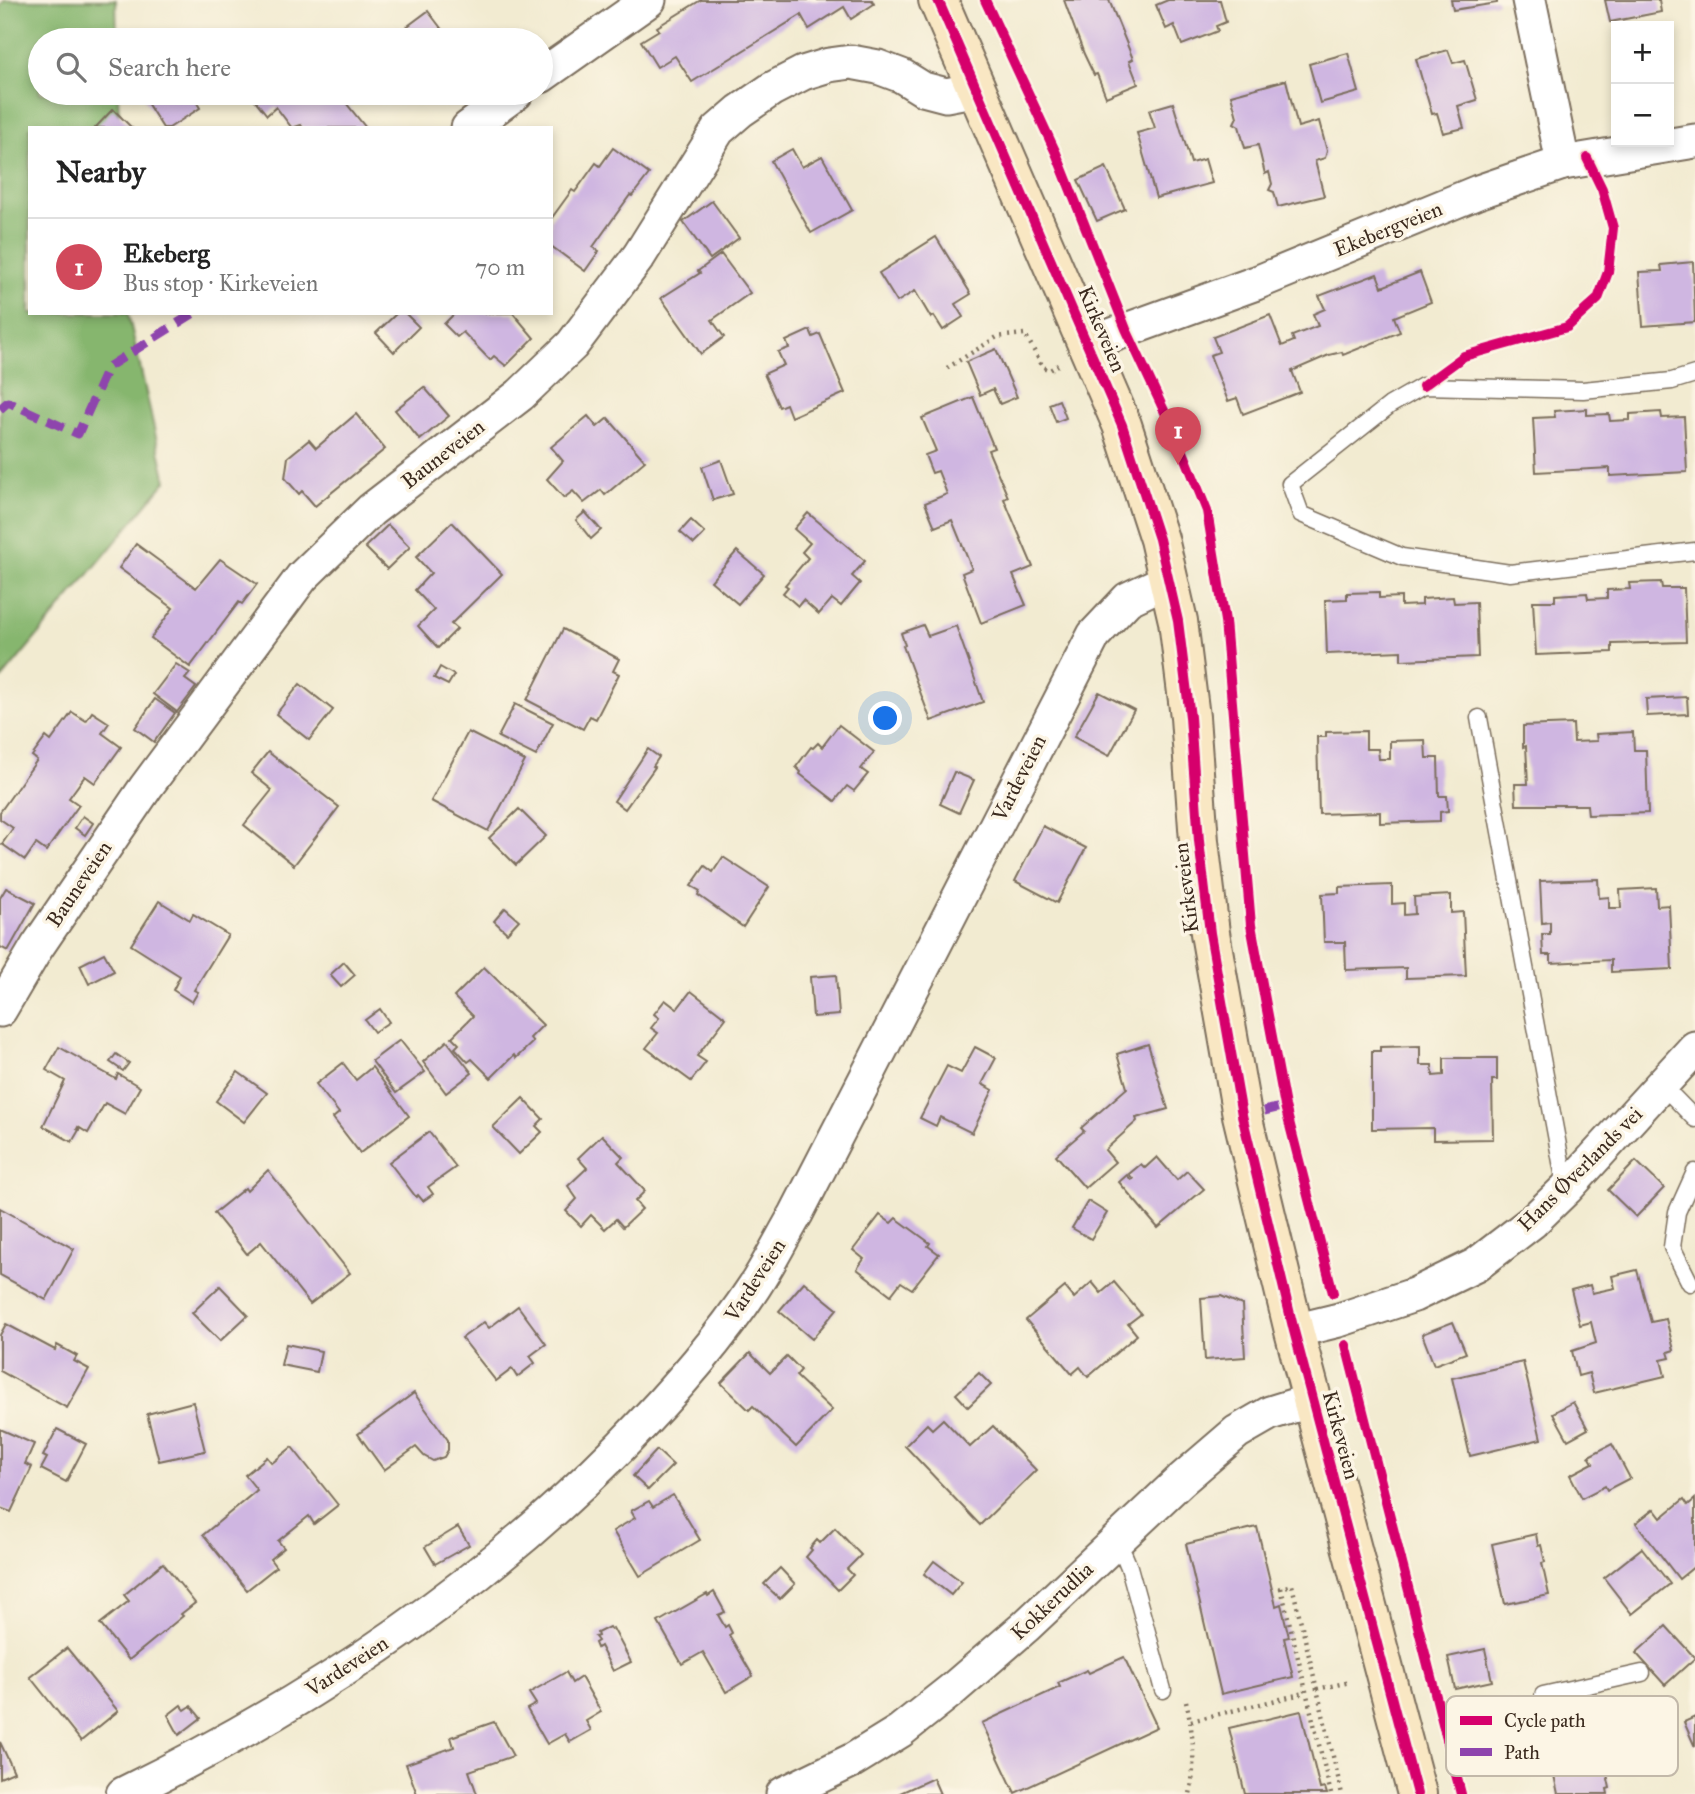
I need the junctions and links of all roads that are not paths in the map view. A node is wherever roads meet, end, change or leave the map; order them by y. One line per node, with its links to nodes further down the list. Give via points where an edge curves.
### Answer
1 (649, 0): 4 (street)
2 (938, 0): 5 (main road, Kirkeveien)
3 (1529, 0): 9 (street)
4 (553, 68)
5 (978, 89): 10 (main road, Kirkeveien); 15 (street, Bauneveien, via 946,94 923,89 878,67 851,62 829,65 772,89 718,130 639,256 572,345 520,395 371,510 302,577 146,787 37,947)
6 (500, 105): 7 (street)
7 (471, 126)
8 (1695, 141): 9 (street, Ekebergveien)
9 (1563, 163): 10 (street, Ekebergveien)
10 (1088, 344): 13 (main road, Kirkeveien, via 1122,425)
11 (1695, 374): 12 (lane, via 1672,381 1583,390 1423,386 1390,405 1290,484 1301,514 1402,557 1510,573)
12 (1695, 551)
13 (1170, 579): 22 (main road, Kirkeveien, via 1223,1016); 28 (street, Vardeveien, via 1128,600 1094,635 796,1214 754,1287 666,1399 552,1514 434,1608 259,1721)
14 (1479, 718): 20 (lane)
15 (0, 1010)
16 (1695, 1048): 17 (street, Hans Øverlands vei)
17 (1662, 1085): 18 (lane); 20 (street, Hans Øverlands vei)
18 (1695, 1119)
19 (1695, 1172): 21 (lane, via 1677,1212 1672,1247)
20 (1566, 1189): 22 (street, Hans Øverlands vei, via 1476,1265 1414,1295)
21 (1690, 1283)
22 (1294, 1331): 23 (main road, Kirkeveien)
23 (1312, 1400): 24 (street, Kokkerudlia, via 1270,1413 1237,1432); 30 (main road, Kirkeveien)
24 (1114, 1543): 26 (lane, via 1129,1567); 29 (street, Kokkerudlia, via 1026,1626 900,1731)
25 (1642, 1673): 27 (lane)
26 (1163, 1690)
27 (1543, 1695)
28 (123, 1794)
29 (783, 1794)
30 (1417, 1794)

